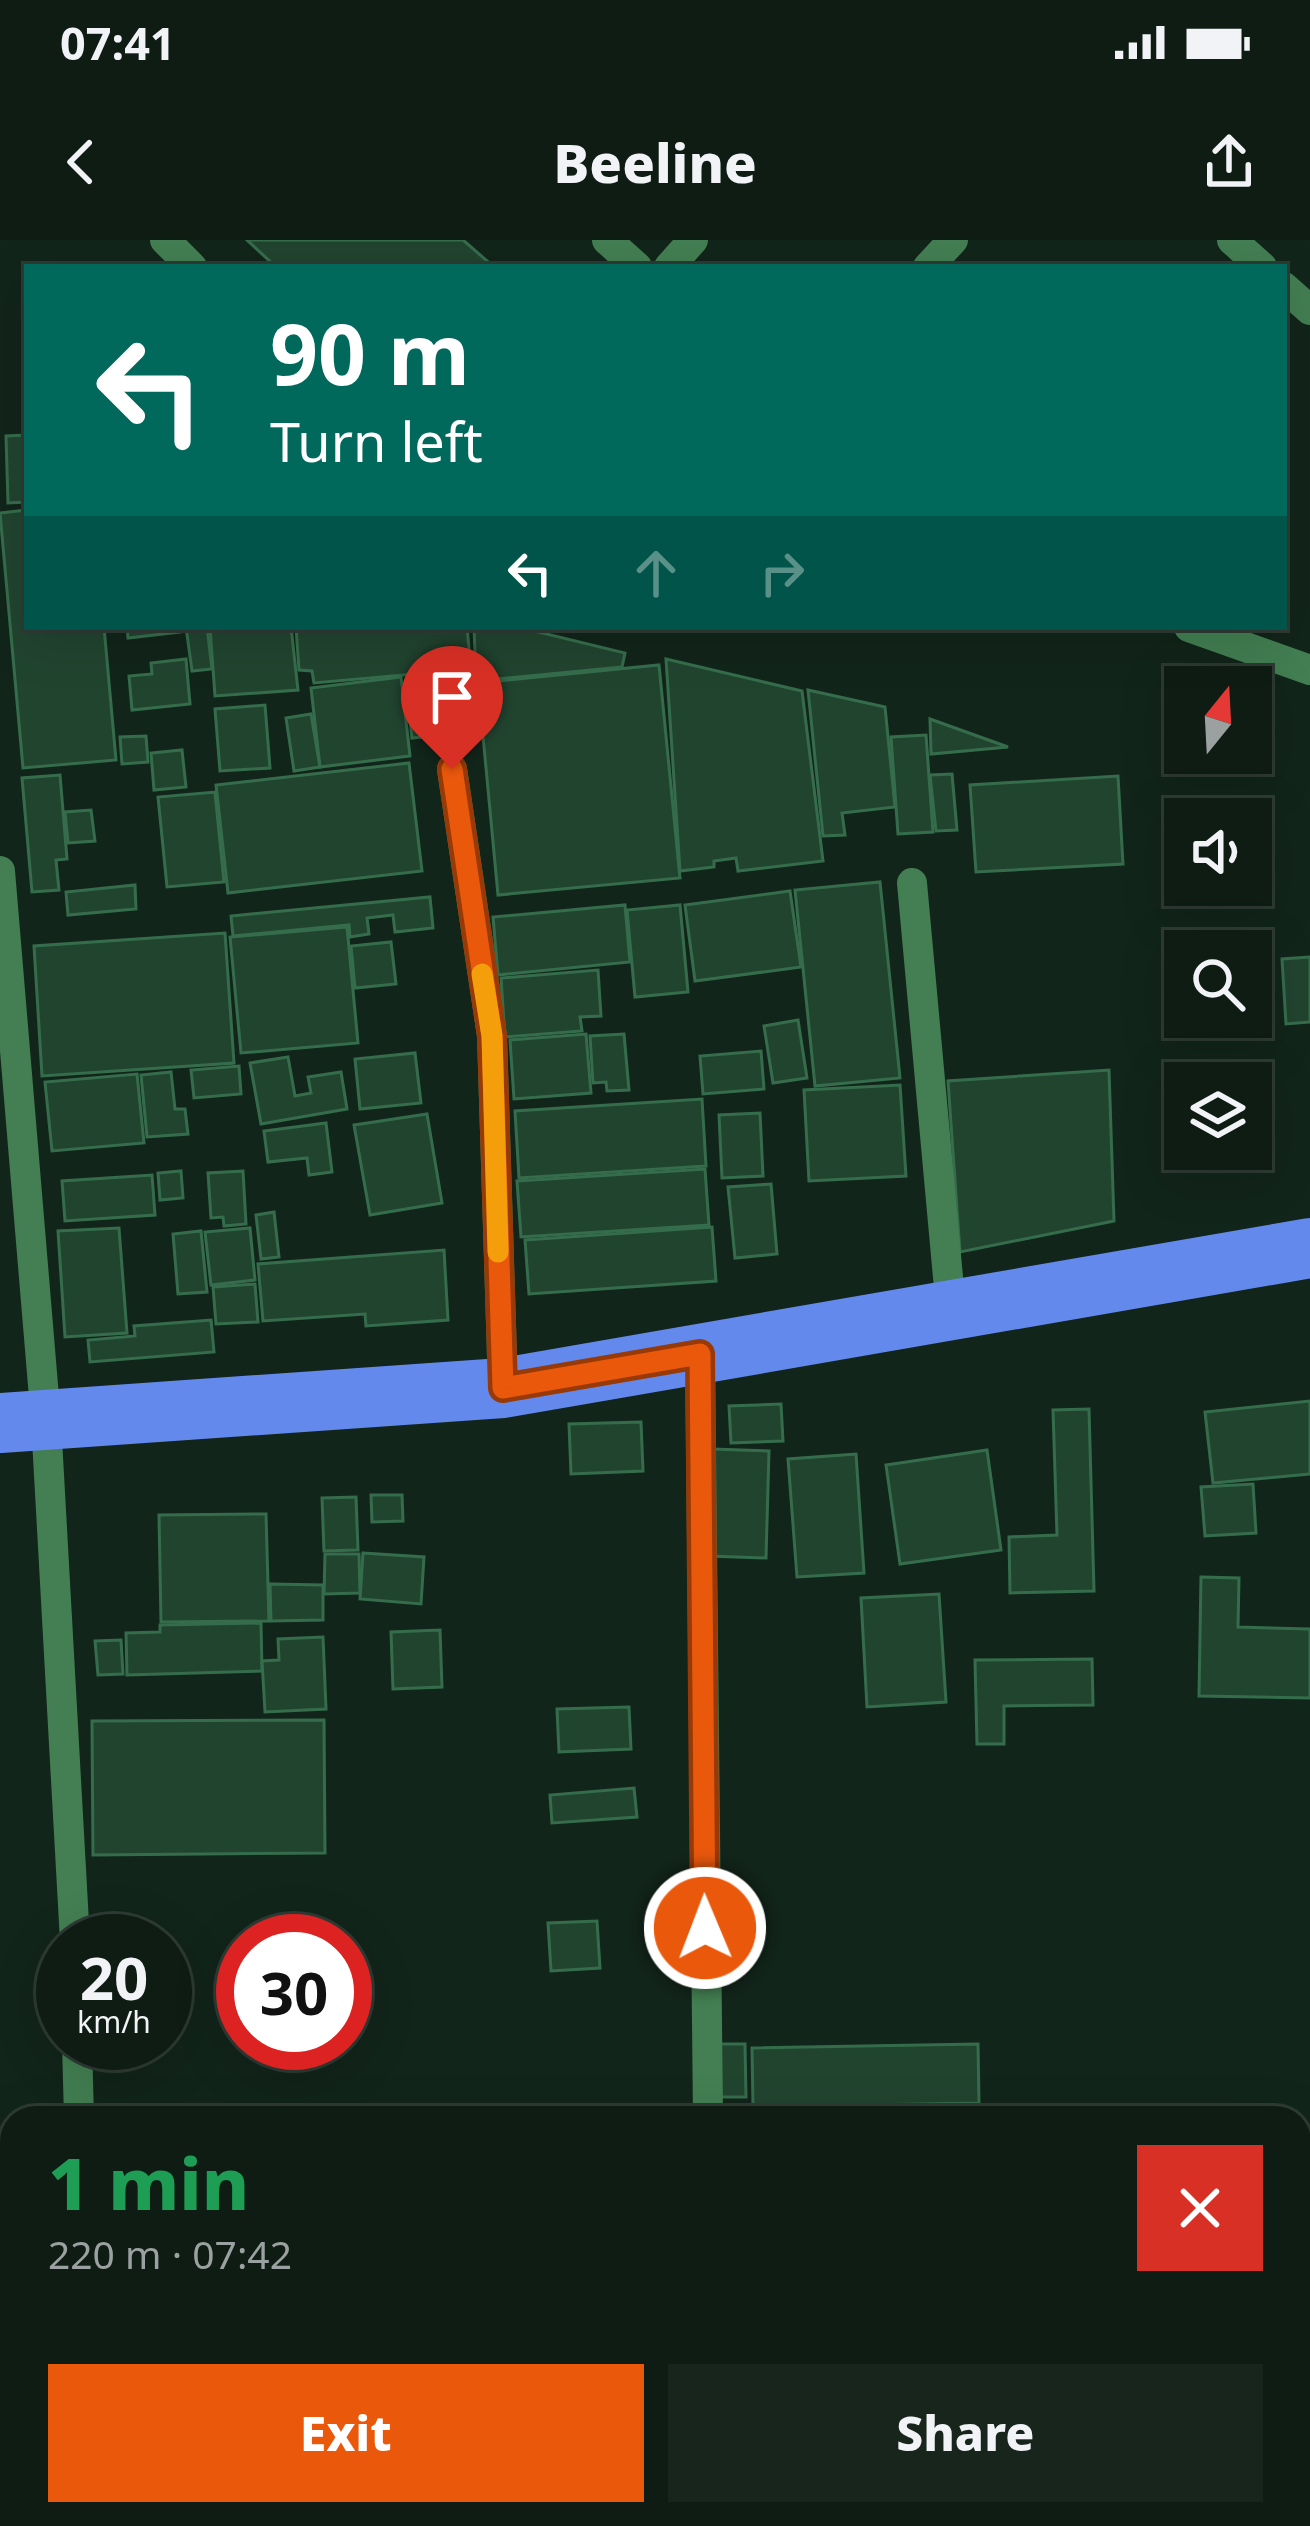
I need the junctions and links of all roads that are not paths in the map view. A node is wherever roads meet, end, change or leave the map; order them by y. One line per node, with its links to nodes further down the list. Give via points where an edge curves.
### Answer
1 (165, 240): 6 (street)
2 (607, 240): 7 (street)
3 (693, 240): 8 (street)
4 (953, 240): 9 (street)
5 (1232, 240): 10 (street)
6 (189, 264)
7 (634, 264)
8 (672, 264)
9 (931, 264)
10 (1259, 264)
11 (1287, 290): 12 (street)
12 (1310, 310)
13 (1198, 630): 14 (street)
14 (1310, 670)
15 (452, 769): 21 (street, via 492,1036)
16 (0, 872): 22 (street)
17 (912, 883): 19 (street)
18 (1310, 1248): 19 (highway)
19 (951, 1310): 20 (highway)
20 (700, 1354): 21 (highway); 26 (street)
21 (503, 1388): 22 (highway)
22 (23, 1422): 23 (street)
23 (72, 1914)
24 (78, 2070): 25 (street)
25 (79, 2106)
26 (708, 2106)

